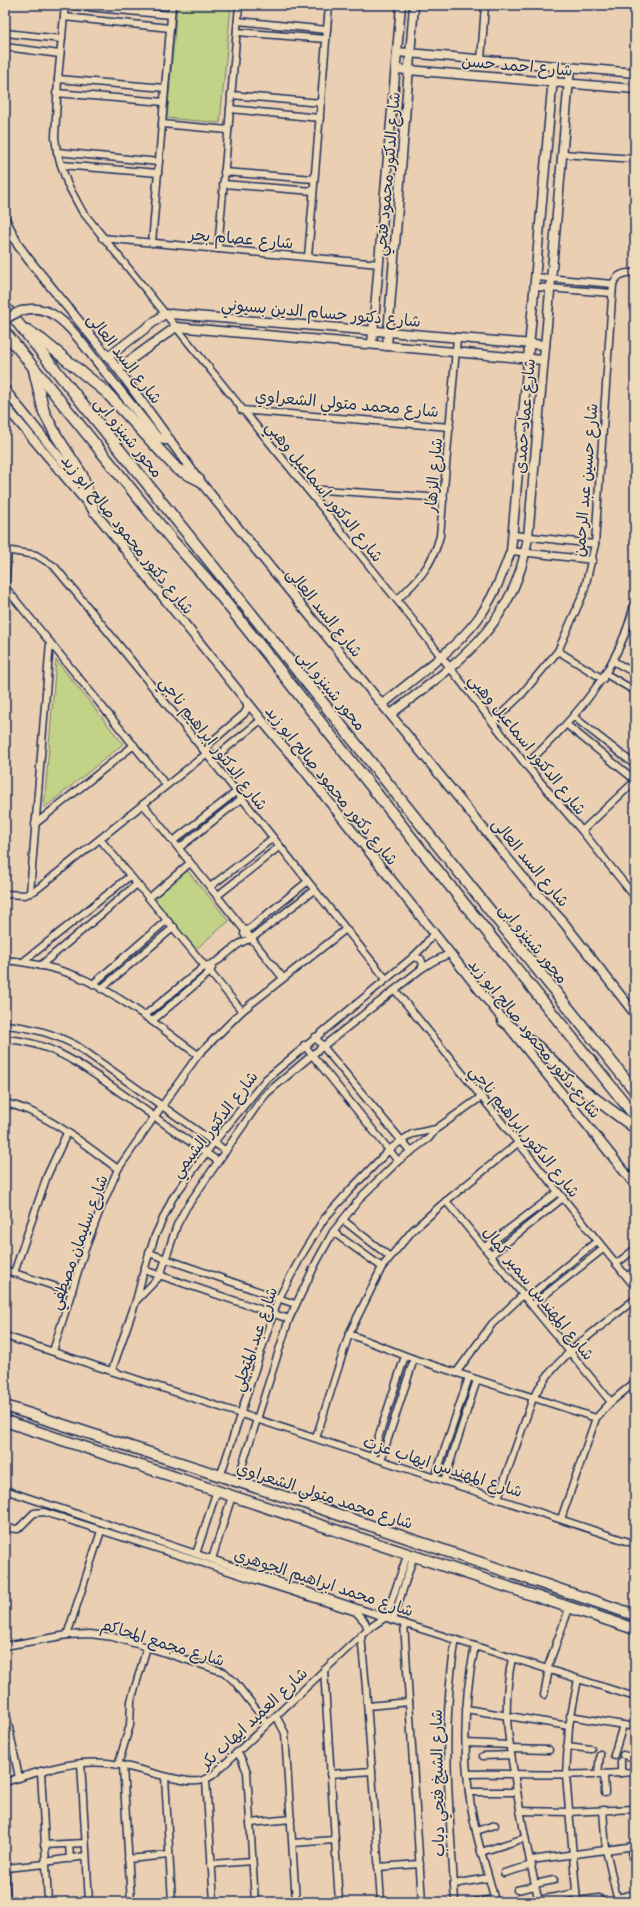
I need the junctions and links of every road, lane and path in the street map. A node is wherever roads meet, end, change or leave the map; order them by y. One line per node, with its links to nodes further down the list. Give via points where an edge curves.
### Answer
1 (65, 5): 8 (street); 9 (street, شارع الدكتور اسماعيل وهبي)
2 (172, 5): 8 (street)
3 (239, 5): 10 (street)
4 (329, 5): 12 (street)
5 (400, 5): 18 (street, شارع الدكتور محمود فتحي)
6 (414, 5): 19 (street, شارع الدكتور محمود فتحي)
7 (485, 5): 21 (street)
8 (171, 16): 11 (street)
9 (64, 17): 11 (street); 15 (street, شارع الدكتور اسماعيل وهبي)
10 (238, 21): 12 (street); 13 (street)
11 (170, 28): 30 (street)
12 (327, 30): 16 (street)
13 (237, 32): 16 (street); 33 (street)
14 (5, 33): 15 (street)
15 (62, 39): 20 (street, شارع الدكتور اسماعيل وهبي)
16 (326, 40): 35 (street)
17 (5, 47): 20 (street)
18 (397, 52): 19 (street, شارع احمد حسن); 24 (street, شارع الدكتور محمود فتحي)
19 (410, 53): 21 (street, شارع احمد حسن); 25 (street, شارع الدكتور محمود فتحي)
20 (60, 54): 27 (street, شارع الدكتور اسماعيل وهبي)
21 (481, 60): 22 (street, شارع احمد حسن)
22 (554, 66): 23 (street, شارع احمد حسن); 28 (street, شارع عماد حمدى)
23 (570, 68): 26 (street, شارع احمد حسن); 29 (street, شارع عماد حمدى)
24 (396, 69): 25 (street, شارع احمد حسن); 55 (street, شارع الدكتور محمود فتحي)
25 (409, 70): 28 (street, شارع احمد حسن); 69 (street, شارع الدكتور محمود فتحي)
26 (635, 74)
27 (58, 79): 30 (street); 32 (street, شارع الدكتور اسماعيل وهبي)
28 (553, 82): 29 (street, شارع احمد حسن); 57 (street, شارع عماد حمدى)
29 (568, 84): 31 (street, شارع احمد حسن); 41 (street, شارع عماد حمدى)
30 (165, 88): 34 (street)
31 (635, 89)
32 (56, 93): 34 (street); 40 (street, شارع الدكتور اسماعيل وهبي)
33 (231, 95): 35 (street); 36 (street)
34 (164, 102): 38 (street)
35 (321, 103): 37 (street)
36 (230, 109): 37 (street); 39 (street)
37 (320, 118): 47 (street)
38 (162, 124): 39 (street); 43 (street)
39 (228, 130): 45 (street)
40 (57, 152): 43 (street); 44 (street, شارع الدكتور اسماعيل وهبي)
41 (562, 154): 42 (street); 58 (street, شارع عماد حمدى)
42 (635, 159)
43 (159, 162): 46 (street)
44 (61, 165): 46 (street); 51 (street, شارع الدكتور اسماعيل وهبي, via 74,197)
45 (224, 172): 47 (street); 48 (street)
46 (158, 173): 52 (street)
47 (314, 179): 49 (street)
48 (223, 184): 49 (street); 53 (street)
49 (313, 191): 54 (street)
50 (5, 219): 77 (street, شارع السد العالى, via 29,260)
51 (102, 238): 52 (street, شارع عصام بحر); 64 (street, شارع الدكتور اسماعيل وهبي)
52 (152, 243): 53 (street, شارع عصام بحر)
53 (218, 249): 54 (street, شارع عصام بحر)
54 (308, 257): 55 (street, شارع عصام بحر)
55 (379, 264): 68 (street, شارع الدكتور محمود فتحي)
56 (635, 272): 59 (street, via 623,273)
57 (536, 277): 58 (street); 60 (street, شارع عماد حمدى)
58 (551, 278): 59 (street); 61 (street, شارع عماد حمدى)
59 (613, 284): 62 (street, شارع حسين عبد الرحمن)
60 (535, 287): 61 (street); 72 (street, شارع عماد حمدى)
61 (550, 288): 62 (street); 74 (street, شارع عماد حمدى)
62 (612, 293): 93 (street, شارع حسين عبد الرحمن)
63 (5, 307): 67 (main road, محور شينزو ابى)
64 (166, 314): 66 (street, شارع الدكتور اسماعيل وهبي); 68 (street, شارع دكتور حسام الدين بسيوني); 77 (street)
65 (5, 320): 86 (street, bridge, via 26,310 51,313 61,319 157,437)
66 (176, 327): 73 (street, شارع دكتور حسام الدين بسيوني); 81 (street); 84 (street, شارع الدكتور اسماعيل وهبي)
67 (22, 328): 87 (main road, via 42,340 99,386 177,469); 179 (main road, محور شينزو ابى)
68 (373, 330): 69 (street, شارع دكتور حسام الدين بسيوني); 73 (street, شارع الدكتور محمود فتحي)
69 (388, 331): 71 (street, شارع دكتور حسام الدين بسيوني); 75 (street, شارع الدكتور محمود فتحي)
70 (5, 332): 80 (main road, محور شينزو ابى)
71 (458, 337): 72 (street, شارع دكتور حسام الدين بسيوني); 76 (street, شارع الزهار)
72 (530, 343): 74 (street, شارع دكتور حسام الدين بسيوني); 78 (street, شارع عماد حمدى)
73 (372, 344): 75 (street, شارع دكتور حسام الدين بسيوني)
74 (545, 345): 79 (street, شارع عماد حمدى)
75 (387, 346): 76 (street, شارع دكتور حسام الدين بسيوني)
76 (456, 352): 78 (street, شارع دكتور حسام الدين بسيوني); 85 (street, شارع الزهار)
77 (108, 357): 81 (street, شارع السد العالى)
78 (528, 359): 79 (street, شارع دكتور حسام الدين بسيوني); 91 (street, شارع عماد حمدى)
79 (544, 360): 92 (street, شارع عماد حمدى)
80 (34, 368): 90 (main road, via 44,412 82,475); 184 (main road, محور شينزو ابى)
81 (118, 369): 86 (street, شارع السد العالى)
82 (5, 390): 90 (street, via 77,479)
83 (5, 406): 90 (street, شارع دكتور محمود صالح ابو زيد)
84 (241, 410): 85 (street, شارع محمد متولي الشعراوي); 88 (street, شارع الدكتور اسماعيل وهبي)
85 (450, 427): 89 (street, شارع الزهار)
86 (170, 440): 87 (street, شارع السد العالى)
87 (199, 480): 111 (street, شارع السد العالى)
88 (307, 489): 89 (street); 99 (street, شارع الدكتور اسماعيل وهبي)
89 (444, 498): 99 (street, شارع الزهار, via 440,536 430,564)
90 (91, 508): 110 (street, شارع دكتور محمود صالح ابو زيد)
91 (513, 535): 92 (street); 95 (street, شارع عماد حمدى)
92 (528, 537): 93 (street); 96 (street, شارع عماد حمدى)
93 (595, 544): 97 (street, شارع حسين عبد الرحمن)
94 (7, 550): 98 (street); 118 (street, شارع الدكتور ابراهيم ناجي, via 36,555 54,566)
95 (511, 551): 96 (street); 104 (street, شارع عماد حمدى, via 487,606 477,620)
96 (525, 552): 97 (street); 106 (street, شارع عماد حمدى, via 515,587 503,609 472,649)
97 (593, 560): 103 (street, شارع حسين عبد الرحمن, via 584,592)
98 (5, 589): 102 (street)
99 (397, 600): 104 (street, شارع الدكتور اسماعيل وهبي)
100 (635, 602): 101 (street)
101 (633, 614): 105 (street)
102 (50, 642): 117 (street); 128 (street)
103 (558, 651): 108 (street); 115 (street, شارع حسين عبد الرحمن, via 521,695)
104 (440, 656): 106 (street, شارع الدكتور اسماعيل وهبي); 111 (street, شارع عماد حمدى)
105 (613, 661): 107 (street); 108 (street)
106 (450, 669): 112 (street, شارع عماد حمدى); 115 (street, شارع الدكتور اسماعيل وهبي)
107 (635, 673)
108 (605, 676): 109 (street); 113 (street)
109 (635, 691)
110 (247, 702): 114 (street, شارع دكتور محمود صالح ابو زيد); 118 (street, via 244,714 210,742)
111 (383, 704): 112 (street, شارع السد العالى)
112 (391, 714): 168 (street, شارع السد العالى)
113 (574, 717): 116 (street); 120 (street)
114 (262, 720): 118 (street, via 218,755); 150 (street, شارع دكتور محمود صالح ابو زيد)
115 (493, 722): 119 (street, شارع الدكتور اسماعيل وهبي)
116 (567, 725): 119 (street); 121 (street)
117 (134, 745): 122 (street); 128 (street)
118 (206, 754): 122 (street); 123 (street, شارع الدكتور ابراهيم ناجي)
119 (526, 765): 129 (street, شارع الدكتور اسماعيل وهبي)
120 (635, 765)
121 (635, 781): 129 (street)
122 (166, 785): 125 (street)
123 (236, 792): 124 (street, شارع الدكتور ابراهيم ناجي); 126 (street)
124 (242, 799): 127 (street); 130 (street, شارع الدكتور ابراهيم ناجي)
125 (143, 804): 131 (street); 132 (street)
126 (214, 809): 127 (street); 132 (street)
127 (220, 816): 134 (street)
128 (35, 824): 141 (street)
129 (582, 831): 144 (street, شارع الدكتور اسماعيل وهبي)
130 (273, 838): 133 (street, شارع الدكتور ابراهيم ناجي); 139 (street)
131 (100, 840): 136 (street); 141 (street)
132 (173, 841): 134 (street)
133 (280, 846): 137 (street, شارع الدكتور ابراهيم ناجي); 143 (street)
134 (179, 848): 135 (street)
135 (190, 863): 139 (street); 145 (street)
136 (130, 876): 138 (street); 156 (street)
137 (307, 882): 140 (street, شارع الدكتور ابراهيم ناجي); 149 (street)
138 (137, 884): 145 (street); 158 (street)
139 (210, 887): 143 (street)
140 (314, 890): 148 (street, شارع الدكتور ابراهيم ناجي); 151 (street)
141 (30, 893): 142 (street)
142 (5, 894)
143 (217, 896): 149 (street)
144 (635, 897)
145 (149, 898): 146 (street)
146 (167, 920): 147 (street); 164 (street)
147 (174, 927): 159 (street); 165 (street)
148 (346, 929): 162 (street, شارع سليمان مصطفي); 163 (street, شارع الدكتور ابراهيم ناجي)
149 (245, 932): 151 (street); 152 (street)
150 (433, 934): 153 (street, شارع دكتور محمود صالح ابو زيد); 154 (street, شارع الدكتور الشيمي)
151 (251, 939): 152 (street); 162 (street)
152 (242, 940): 157 (street)
153 (449, 954): 160 (street, شارع الدكتور الشيمي); 170 (street, شارع دكتور محمود صالح ابو زيد)
154 (413, 957): 160 (street, via 420,959 423,965); 163 (street, شارع الدكتور الشيمي)
155 (5, 960): 156 (street)
156 (23, 962): 158 (street)
157 (213, 964): 159 (street); 161 (street)
158 (40, 966): 164 (street)
159 (206, 966): 161 (street); 169 (street)
160 (421, 969): 166 (street, شارع الدكتور الشيمي)
161 (210, 972): 167 (street); 171 (street)
162 (283, 978): 167 (street, شارع سليمان مصطفي)
163 (386, 979): 173 (street, شارع الدكتور الشيمي)
164 (93, 984): 165 (street)
165 (102, 989): 169 (street)
166 (395, 990): 176 (street, شارع الدكتور الشيمي); 180 (street, شارع الدكتور ابراهيم ناجي)
167 (242, 1011): 177 (street, شارع سليمان مصطفي)
168 (635, 1014)
169 (144, 1016): 171 (street)
170 (503, 1020): 185 (main road, via 538,1047 587,1093); 198 (street, شارع دكتور محمود صالح ابو زيد)
171 (152, 1021): 177 (street)
172 (5, 1025): 182 (street, via 42,1031 60,1037 77,1046)
173 (315, 1037): 175 (street, شارع الدكتور الشيمي); 176 (street)
174 (5, 1039): 183 (street, via 30,1042 72,1059)
175 (304, 1045): 178 (street); 189 (street, شارع الدكتور الشيمي, via 260,1084)
176 (323, 1046): 178 (street, شارع الدكتور الشيمي); 188 (street)
177 (198, 1055): 182 (street, شارع سليمان مصطفي)
178 (312, 1055): 191 (street); 192 (street, شارع الدكتور الشيمي, via 263,1098)
179 (635, 1091)
180 (481, 1097): 186 (street, شارع عبد المتجلي); 190 (street, شارع الدكتور ابراهيم ناجي)
181 (5, 1104): 187 (street, via 26,1110)
182 (162, 1106): 183 (street, شارع سليمان مصطفي); 189 (street)
183 (155, 1116): 194 (street); 197 (street, شارع سليمان مصطفي)
184 (635, 1116)
185 (635, 1128)
186 (436, 1129): 188 (street, شارع عبد المتجلي, via 412,1134); 193 (street, شارع عبد المتجلي)
187 (67, 1133): 197 (street); 217 (street, via 47,1176)
188 (402, 1140): 191 (street, شارع عبد المتجلي); 193 (street)
189 (214, 1142): 192 (street); 194 (street, شارع الدكتور الشيمي)
190 (518, 1143): 199 (street, شارع الدكتور ابراهيم ناجي); 201 (street)
191 (389, 1150): 196 (street); 223 (street, شارع عبد المتجلي, via 324,1219 302,1253)
192 (226, 1151): 195 (street, شارع الدكتور الشيمي)
193 (411, 1152): 196 (street, شارع عبد المتجلي)
194 (206, 1153): 195 (street); 208 (street, شارع الدكتور الشيمي, via 172,1199)
195 (218, 1161): 211 (street, شارع الدكتور الشيمي, via 186,1208 177,1225)
196 (398, 1161): 202 (street, شارع عبد المتجلي, via 362,1196)
197 (118, 1169): 221 (street, شارع سليمان مصطفي, via 100,1210)
198 (635, 1185)
199 (558, 1192): 200 (street, شارع الدكتور ابراهيم ناجي); 205 (street)
200 (563, 1198): 204 (street, شارع الدكتور ابراهيم ناجي); 209 (street)
201 (446, 1201): 205 (street, شارع المهندس سمير كمال); 210 (street, via 414,1230)
202 (343, 1220): 203 (street, شارع عبد المتجلي); 210 (street)
203 (334, 1232): 213 (street); 226 (street, شارع عبد المتجلي)
204 (597, 1241): 206 (street, شارع الدكتور ابراهيم ناجي); 222 (street)
205 (485, 1247): 209 (street, شارع المهندس سمير كمال)
206 (603, 1249): 212 (street, شارع الدكتور ابراهيم ناجي); 227 (street)
207 (635, 1249): 212 (street)
208 (149, 1253): 211 (street); 215 (street, شارع الدكتور الشيمي)
209 (491, 1255): 222 (street, شارع المهندس سمير كمال)
210 (390, 1257): 213 (street)
211 (166, 1259): 218 (street, شارع الدكتور الشيمي); 223 (street)
212 (616, 1264): 219 (street, شارع الدكتور ابراهيم ناجي)
213 (382, 1267): 230 (street)
214 (5, 1270): 217 (street)
215 (144, 1270): 218 (street); 225 (street, شارع الدكتور الشيمي)
216 (635, 1270): 219 (street)
217 (14, 1273): 221 (street)
218 (160, 1276): 225 (street, شارع الدكتور الشيمي); 228 (street)
219 (627, 1277): 220 (street, شارع الدكتور ابراهيم ناجي)
220 (635, 1287)
221 (72, 1292): 232 (street, شارع سليمان مصطفي)
222 (525, 1296): 227 (street, شارع المهندس سمير كمال); 237 (street, via 483,1335)
223 (279, 1298): 226 (street); 228 (street, شارع عبد المتجلي)
224 (635, 1299): 233 (street)
225 (136, 1302): 236 (street, شارع الدكتور الشيمي)
226 (295, 1304): 229 (street, شارع عبد المتجلي)
227 (532, 1305): 233 (street, شارع المهندس سمير كمال)
228 (273, 1314): 229 (street); 244 (street, شارع عبد المتجلي)
229 (289, 1319): 246 (street, شارع عبد المتجلي)
230 (349, 1334): 234 (street); 248 (street)
231 (5, 1336): 232 (street, شارع المهندس ايهاب عزت)
232 (53, 1351): 236 (street, شارع المهندس ايهاب عزت)
233 (570, 1352): 241 (street, via 548,1372); 242 (street, شارع المهندس سمير كمال)
234 (405, 1356): 235 (street); 249 (street)
235 (414, 1359): 237 (street); 250 (street)
236 (112, 1370): 244 (street, شارع المهندس ايهاب عزت)
237 (456, 1373): 238 (street)
238 (469, 1377): 239 (street); 252 (street)
239 (477, 1380): 241 (street); 253 (street)
240 (635, 1382): 242 (street)
241 (533, 1398): 245 (street); 259 (street)
242 (611, 1402): 245 (street)
243 (5, 1406): 251 (main road, شارع محمد متولي الشعراوي)
244 (242, 1413): 246 (street, شارع المهندس ايهاب عزت); 251 (street, شارع عبد المتجلي)
245 (596, 1418): 263 (street)
246 (259, 1419): 248 (street, شارع المهندس ايهاب عزت); 254 (street, شارع عبد المتجلي)
247 (5, 1421): 256 (main road, شارع محمد متولي الشعراوي)
248 (316, 1438): 249 (street, شارع المهندس ايهاب عزت)
249 (372, 1456): 250 (street, شارع المهندس ايهاب عزت)
250 (381, 1460): 252 (street, شارع المهندس ايهاب عزت)
251 (220, 1477): 254 (main road, شارع محمد متولي الشعراوي)
252 (435, 1478): 253 (street, شارع المهندس ايهاب عزت)
253 (444, 1481): 259 (street, شارع المهندس ايهاب عزت)
254 (237, 1482): 258 (main road, شارع محمد متولي الشعراوي)
255 (5, 1490): 267 (street, شارع محمد ابراهيم الجوهري)
256 (217, 1490): 257 (main road, شارع محمد متولي الشعراوي); 267 (street)
257 (232, 1496): 261 (main road, شارع محمد متولي الشعراوي); 269 (street)
258 (288, 1498): 260 (main road, شارع محمد متولي الشعراوي); 261 (main road, via 290,1505)
259 (498, 1498): 263 (street, شارع المهندس ايهاب عزت)
260 (304, 1503): 262 (main road, via 299,1510); 271 (main road, شارع محمد متولي الشعراوي)
261 (284, 1512): 262 (main road, شارع محمد متولي الشعراوي)
262 (300, 1518): 268 (main road, شارع محمد متولي الشعراوي)
263 (561, 1519): 266 (street, شارع المهندس ايهاب عزت)
264 (5, 1528): 265 (street, via 18,1529 30,1516 39,1512)
265 (101, 1531): 275 (street, via 356,1612); 277 (street)
266 (635, 1544)
267 (196, 1554): 269 (street, شارع محمد ابراهيم الجوهري)
268 (411, 1554): 270 (main road, شارع محمد متولي الشعراوي); 272 (street); 273 (street)
269 (212, 1559): 272 (street, شارع محمد ابراهيم الجوهري)
270 (570, 1606): 276 (main road, شارع محمد متولي الشعراوي); 284 (street)
271 (635, 1615)
272 (386, 1618): 273 (street, شارع محمد ابراهيم الجوهري); 275 (street, شارع العميد ايهاب بكر)
273 (393, 1620): 274 (street, شارع محمد ابراهيم الجوهري)
274 (404, 1623): 279 (street, شارع محمد ابراهيم الجوهري); 289 (street)
275 (368, 1629): 278 (street, شارع العميد ايهاب بكر)
276 (635, 1629)
277 (67, 1635): 280 (street, شارع مجمع المحاكم); 282 (street, شارع مجمع المحاكم, via 101,1635)
278 (361, 1635): 285 (street, شارع العميد ايهاب بكر); 290 (street)
279 (456, 1639): 281 (street, شارع محمد ابراهيم الجوهري); 362 (street, شارع الشيخ فتحي دياب, via 451,1662 446,1761)
280 (5, 1646)
281 (475, 1646): 283 (street, شارع محمد ابراهيم الجوهري); 292 (street)
282 (147, 1647): 296 (street, شارع مجمع المحاكم, via 224,1672 234,1680); 311 (street, via 131,1701 130,1725)
283 (512, 1658): 284 (street, شارع محمد ابراهيم الجوهري); 293 (street, via 507,1686)
284 (548, 1669): 286 (street, شارع محمد ابراهيم الجوهري); 287 (street)
285 (324, 1670): 294 (street, شارع العميد ايهاب بكر); 317 (street)
286 (578, 1679): 288 (street, شارع محمد ابراهيم الجوهري); 295 (street)
287 (544, 1695)
288 (635, 1697)
289 (409, 1702): 290 (street); 354 (street)
290 (368, 1706): 313 (street)
291 (5, 1708): 322 (street)
292 (466, 1709): 293 (street); 300 (street)
293 (506, 1715): 298 (street); 303 (street)
294 (276, 1716): 296 (street, شارع العميد ايهاب بكر); 332 (street, via 286,1733)
295 (570, 1716): 297 (street); 298 (street)
296 (267, 1724): 305 (street, شارع العميد ايهاب بكر)
297 (623, 1725): 299 (street); 307 (street)
298 (569, 1726): 301 (street)
299 (635, 1727)
300 (466, 1743): 303 (street); 318 (street)
301 (567, 1746): 302 (street); 319 (street)
302 (591, 1749)
303 (510, 1750): 304 (street); 308 (street); 315 (street)
304 (549, 1750)
305 (237, 1752): 323 (street, شارع العميد ايهاب بكر); 333 (street, via 247,1772)
306 (600, 1754): 320 (street)
307 (614, 1754)
308 (482, 1756)
309 (635, 1758): 316 (street, via 622,1758)
310 (81, 1763): 311 (street, شارع العميد ايهاب بكر); 312 (street, شارع العميد ايهاب بكر); 338 (street)
311 (120, 1765): 321 (street, شارع العميد ايهاب بكر); 349 (street)
312 (40, 1771): 322 (street, شارع العميد ايهاب بكر); 341 (street)
313 (372, 1771): 317 (street); 356 (street)
314 (635, 1772): 316 (street)
315 (514, 1773): 318 (street); 319 (street); 326 (street)
316 (621, 1773): 320 (street)
317 (330, 1774): 337 (street)
318 (467, 1774): 325 (street)
319 (566, 1774): 320 (street); 331 (street)
320 (601, 1775): 327 (street)
321 (165, 1777): 323 (street, شارع العميد ايهاب بكر, via 197,1782); 346 (street)
322 (19, 1778): 324 (street, شارع العميد ايهاب بكر)
323 (206, 1780): 353 (street)
324 (5, 1782)
325 (469, 1792): 326 (street); 335 (street)
326 (517, 1792): 330 (street)
327 (605, 1793)
328 (635, 1809): 329 (street)
329 (603, 1810): 331 (street); 343 (street)
330 (520, 1811): 331 (street); 336 (street)
331 (568, 1812): 345 (street)
332 (291, 1819): 333 (street); 339 (street)
333 (250, 1823): 350 (street)
334 (495, 1825): 335 (street)
335 (476, 1831): 344 (street)
336 (525, 1838): 344 (street); 351 (street)
337 (334, 1840): 339 (street); 380 (street)
338 (86, 1843): 340 (street); 347 (street)
339 (293, 1843): 379 (street)
340 (69, 1844): 341 (street); 348 (street)
341 (44, 1845): 352 (street)
342 (633, 1846): 343 (street); 355 (street)
343 (606, 1850): 345 (street); 369 (street)
344 (481, 1852): 360 (street)
345 (572, 1854): 351 (street); 365 (street)
346 (169, 1855): 349 (street); 376 (street)
347 (86, 1856): 348 (street); 374 (street)
348 (70, 1859): 352 (street)
349 (128, 1859): 375 (street)
350 (252, 1861): 353 (street); 378 (street)
351 (531, 1862): 358 (street); 363 (street)
352 (46, 1863): 357 (street); 373 (street)
353 (211, 1864): 377 (street)
354 (420, 1864): 356 (street); 382 (street)
355 (635, 1866)
356 (378, 1867): 381 (street)
357 (5, 1868)
358 (504, 1873)
359 (5, 1875): 372 (street)
360 (488, 1878): 362 (street); 368 (street)
361 (554, 1880): 363 (street)
362 (454, 1884): 383 (street, شارع الشيخ فتحي دياب)
363 (535, 1885): 364 (street); 370 (street)
364 (517, 1890)
365 (576, 1893): 370 (street); 371 (street)
366 (635, 1894): 369 (street)
367 (599, 1898): 371 (street)
368 (494, 1900): 384 (street)
369 (617, 1900)
370 (539, 1901)
371 (577, 1901)
372 (7, 1902)
373 (48, 1902)
374 (89, 1902)
375 (131, 1902)
376 (172, 1902)
377 (214, 1902)
378 (255, 1902)
379 (296, 1902)
380 (339, 1902)
381 (381, 1902)
382 (422, 1902)
383 (455, 1902)
384 (475, 1902)

